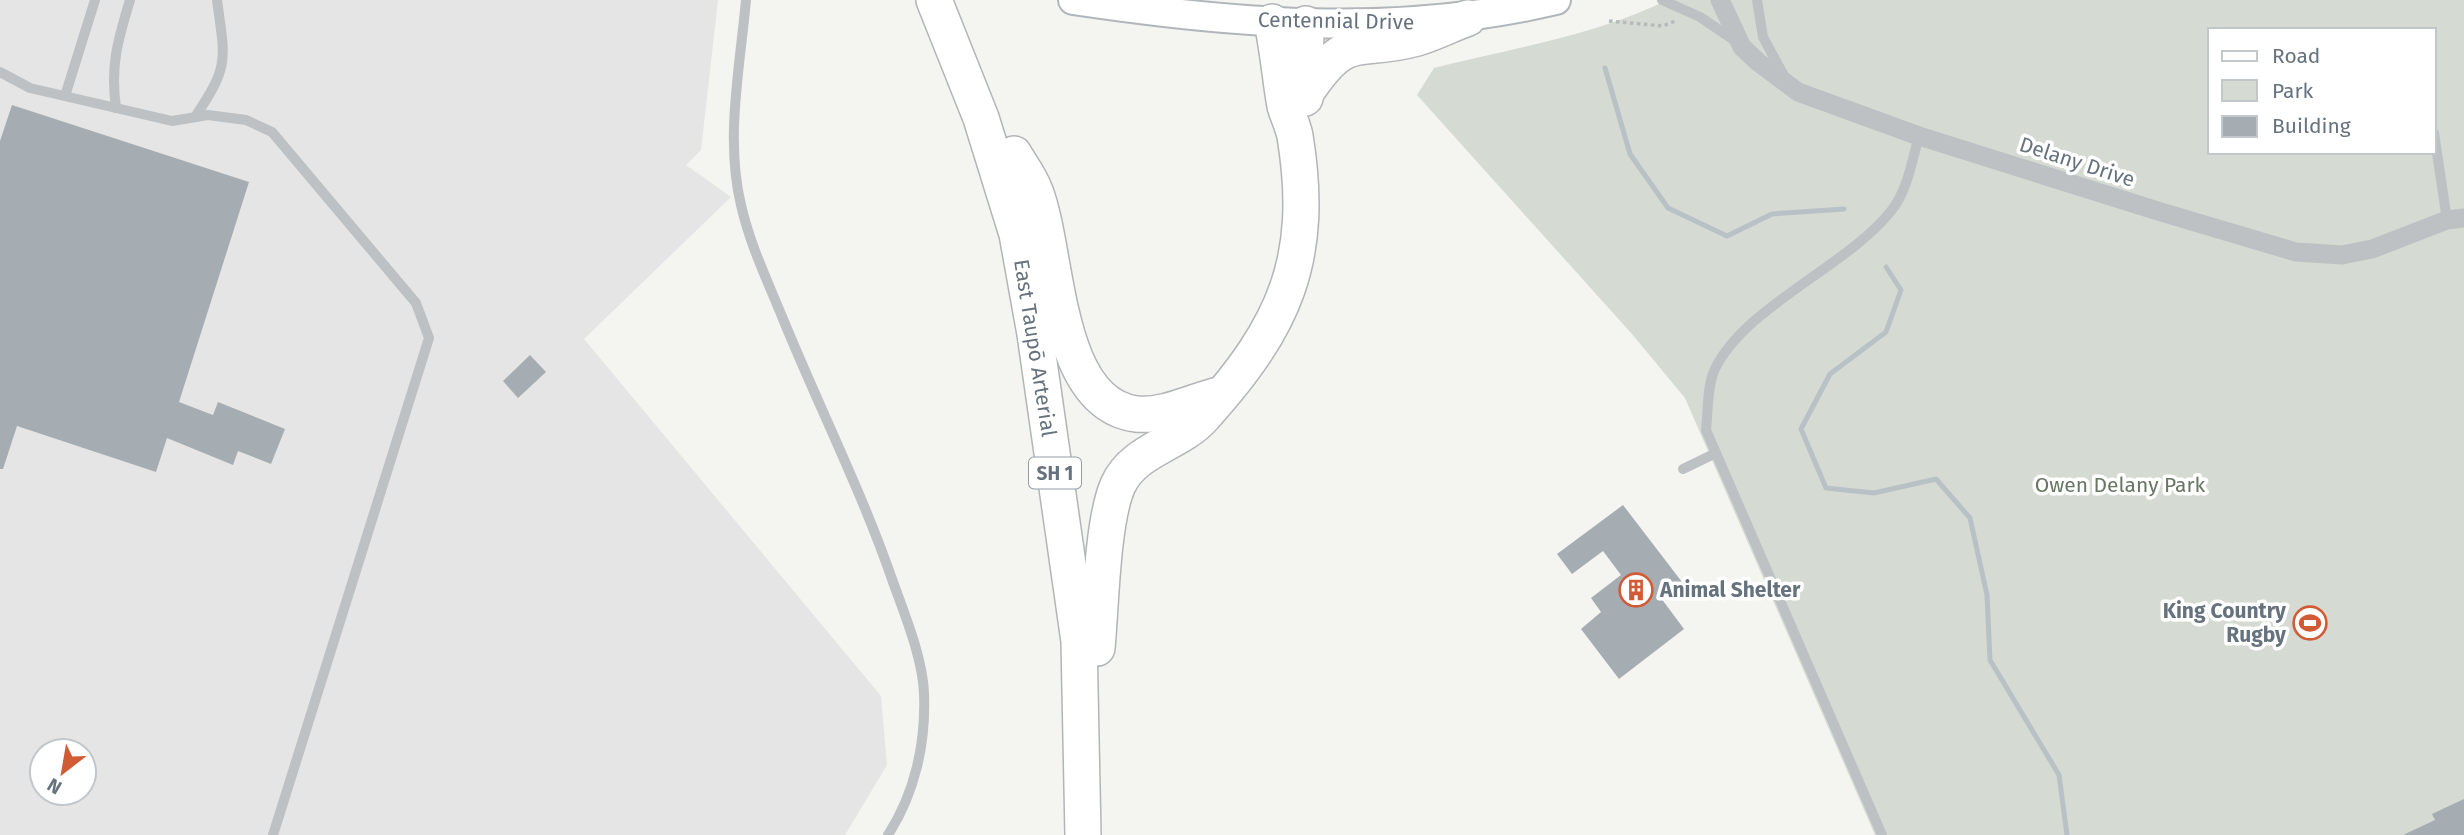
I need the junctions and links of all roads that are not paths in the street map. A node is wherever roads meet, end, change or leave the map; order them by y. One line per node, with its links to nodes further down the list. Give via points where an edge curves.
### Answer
1 (95, 0): 18 (lane)
2 (130, 0): 19 (lane, via 111,76)
3 (217, 0): 20 (lane, via 223,65 218,83)
4 (746, 0): 31 (lane, via 734,136 740,203 808,381 871,519 907,621 924,691 921,750 910,793)
5 (1073, 0): 12 (main road, Centennial Drive)
6 (1556, 0): 11 (main road, Centennial Drive)
7 (1662, 0): 14 (lane, via 1700,17)
8 (1720, 0): 14 (street, Delany Drive)
9 (1757, 0): 16 (lane, via 1769,52)
10 (950, 10): 24 (highway, East Taupō Arterial / SH 1); 32 (highway, East Taupō Arterial / SH 1, via 1017,234 1035,334 1079,641)
11 (1468, 18): 13 (main road, Centennial Drive); 17 (highway, via 1415,38 1346,49 1326,65)
12 (1272, 22): 13 (main road, Centennial Drive); 21 (highway, via 1286,108)
13 (1306, 24): 17 (highway)
14 (1742, 47): 16 (street, Delany Drive)
15 (0, 72): 18 (lane, via 30,88)
16 (1798, 92): 22 (street, Delany Drive)
17 (1305, 93): 21 (highway, via 1305,112)
18 (65, 96): 19 (lane)
19 (116, 108): 20 (lane, via 172,121)
20 (195, 117): 30 (lane, via 246,120 272,132 416,303 429,338)
21 (1295, 134): 26 (highway, via 1301,225 1291,282 1268,336)
22 (1919, 136): 25 (street, Delany Drive, via 2296,252 2342,255 2362,251); 27 (lane, via 1893,210 1731,341 1712,374 1706,430)
23 (2436, 141): 25 (lane)
24 (1014, 154): 26 (highway, via 1035,192 1074,359 1096,395 1124,412 1138,414 1163,412); 29 (highway, East Taupō Arterial / SH 1, via 1062,372)
25 (2456, 219)
26 (1223, 394): 29 (highway, via 1202,419 1137,461 1119,484 1110,524)
27 (1716, 453): 28 (lane); 34 (lane)
28 (1683, 469)
29 (1097, 648): 33 (highway, East Taupō Arterial / SH 1)
30 (273, 835)
31 (888, 835)
32 (1083, 835)
33 (1098, 835)
34 (1882, 835)

